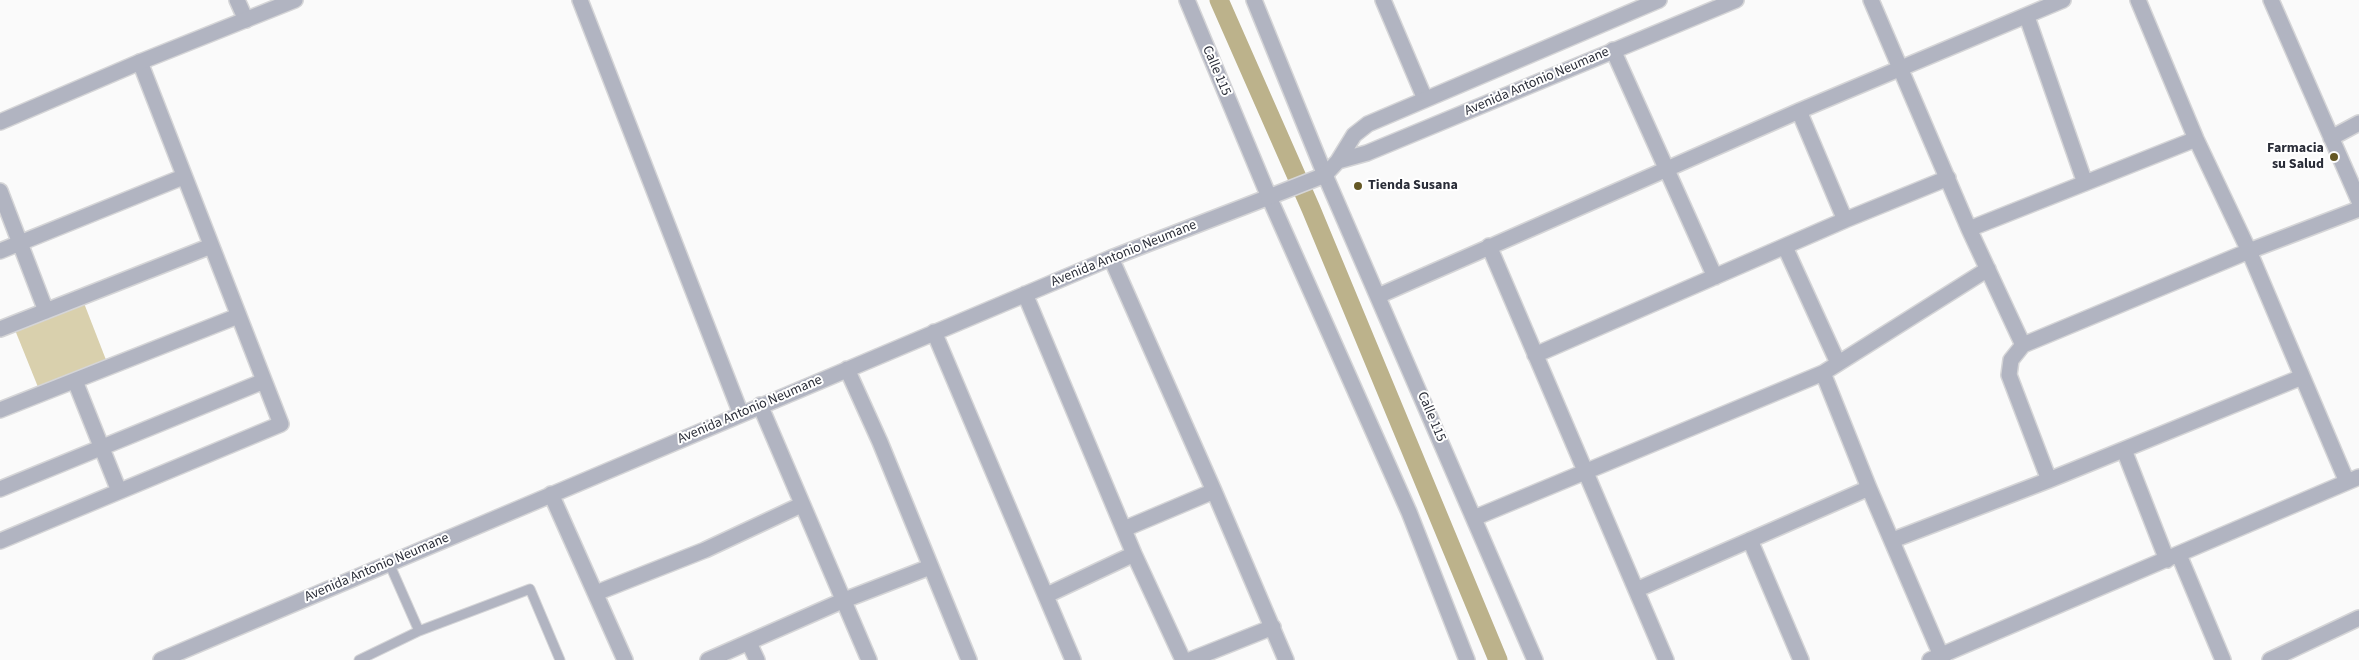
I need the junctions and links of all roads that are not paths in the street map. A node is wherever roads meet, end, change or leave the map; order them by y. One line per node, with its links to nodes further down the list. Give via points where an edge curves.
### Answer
1 (237, 0): 14 (street)
2 (295, 0): 14 (street)
3 (580, 0): 61 (street)
4 (1187, 0): 31 (street, Calle 115)
5 (1254, 0): 26 (street, Calle 115)
6 (1383, 0): 18 (street)
7 (1659, 0): 18 (street, Avenida Antonio Neumane)
8 (1736, 0): 15 (street, Avenida Antonio Neumane)
9 (1871, 0): 17 (street)
10 (2063, 0): 13 (street)
11 (2138, 0): 23 (street)
12 (2271, 0): 22 (street)
13 (2026, 17): 17 (street); 29 (street)
14 (246, 20): 16 (street)
15 (1613, 50): 24 (street, Avenida Antonio Neumane, via 1367,153); 25 (street)
16 (140, 62): 20 (street); 27 (street)
17 (1902, 68): 19 (street); 28 (street)
18 (1425, 99): 24 (street, Avenida Antonio Neumane, via 1368,124 1354,135)
19 (1799, 111): 25 (street); 34 (street)
20 (0, 122)
21 (2359, 123): 22 (street)
22 (2331, 138): 32 (street)
23 (2196, 139): 29 (street); 41 (street)
24 (1338, 161): 26 (street, Avenida Antonio Neumane)
25 (1667, 168): 38 (street); 44 (street)
26 (1323, 176): 31 (street, Avenida Antonio Neumane); 46 (street, Calle 115)
27 (183, 177): 36 (street); 37 (street)
28 (1948, 178): 34 (street); 35 (street)
29 (2085, 183): 35 (street)
30 (0, 191): 36 (street)
31 (1273, 195): 42 (street, Avenida Antonio Neumane); 103 (street, Calle 115, via 1409,512)
32 (2359, 201)
33 (2359, 209): 41 (street)
34 (1845, 220): 39 (street)
35 (1969, 229): 43 (street)
36 (20, 243): 40 (street); 47 (street)
37 (210, 246): 47 (street); 48 (street)
38 (1489, 246): 46 (street); 52 (street)
39 (1785, 247): 44 (street); 53 (street)
40 (0, 251)
41 (2249, 251): 51 (street); 56 (street)
42 (1111, 258): 45 (street, Avenida Antonio Neumane); 70 (street)
43 (1988, 269): 51 (street); 53 (street)
44 (1715, 277): 52 (street)
45 (1025, 294): 50 (street, Avenida Antonio Neumane); 74 (street)
46 (1378, 296): 73 (street, Calle 115)
47 (46, 311): 49 (street)
48 (238, 316): 57 (street); 58 (street)
49 (0, 330)
50 (934, 332): 54 (street, Avenida Antonio Neumane); 84 (street)
51 (2022, 345): 65 (street, via 2011,360 2009,375)
52 (1535, 355): 64 (street)
53 (1838, 364): 55 (street)
54 (847, 369): 59 (street, Avenida Antonio Neumane); 81 (street)
55 (1823, 373): 64 (street); 68 (street)
56 (2302, 377): 63 (street); 66 (street)
57 (75, 381): 60 (street); 62 (street)
58 (264, 381): 62 (street); 69 (street, via 281,424)
59 (760, 405): 61 (street, Avenida Antonio Neumane); 72 (street)
60 (0, 410)
61 (741, 414): 71 (street, Avenida Antonio Neumane)
62 (102, 447): 67 (street); 69 (street)
63 (2124, 450): 65 (street); 79 (street)
64 (1585, 473): 73 (street); 82 (street)
65 (2049, 480): 76 (street)
66 (2353, 480): 79 (street)
67 (0, 488)
68 (1869, 488): 75 (street); 76 (street)
69 (119, 491): 77 (street)
70 (1214, 491): 74 (street); 87 (street)
71 (550, 494): 80 (street, Avenida Antonio Neumane); 83 (street)
72 (801, 504): 83 (street, via 705,550); 85 (street)
73 (1474, 518): 104 (street, Calle 115)
74 (1124, 530): 78 (street)
75 (1750, 540): 82 (street); 106 (street)
76 (1893, 540): 90 (street)
77 (0, 541)
78 (1134, 554): 84 (street); 100 (street)
79 (2173, 558): 90 (street); 107 (street)
80 (389, 563): 88 (lane); 91 (street, Avenida Antonio Neumane)
81 (930, 567): 85 (street); 98 (street)
82 (1636, 590): 105 (street)
83 (596, 593): 94 (street)
84 (1046, 595): 99 (street)
85 (842, 600): 89 (street); 97 (street)
86 (2359, 618): 108 (street)
87 (1273, 628): 101 (street); 102 (street)
88 (420, 632): 92 (lane); 93 (lane, via 530,589)
89 (749, 642): 95 (street); 96 (street)
90 (1938, 658)
91 (161, 660)
92 (359, 660)
93 (560, 660)
94 (625, 660)
95 (708, 660)
96 (756, 660)
97 (869, 660)
98 (969, 660)
99 (1073, 660)
100 (1183, 660)
101 (1190, 660)
102 (1286, 660)
103 (1467, 660)
104 (1535, 660)
105 (1666, 660)
106 (1801, 660)
107 (2223, 660)
108 (2270, 660)

